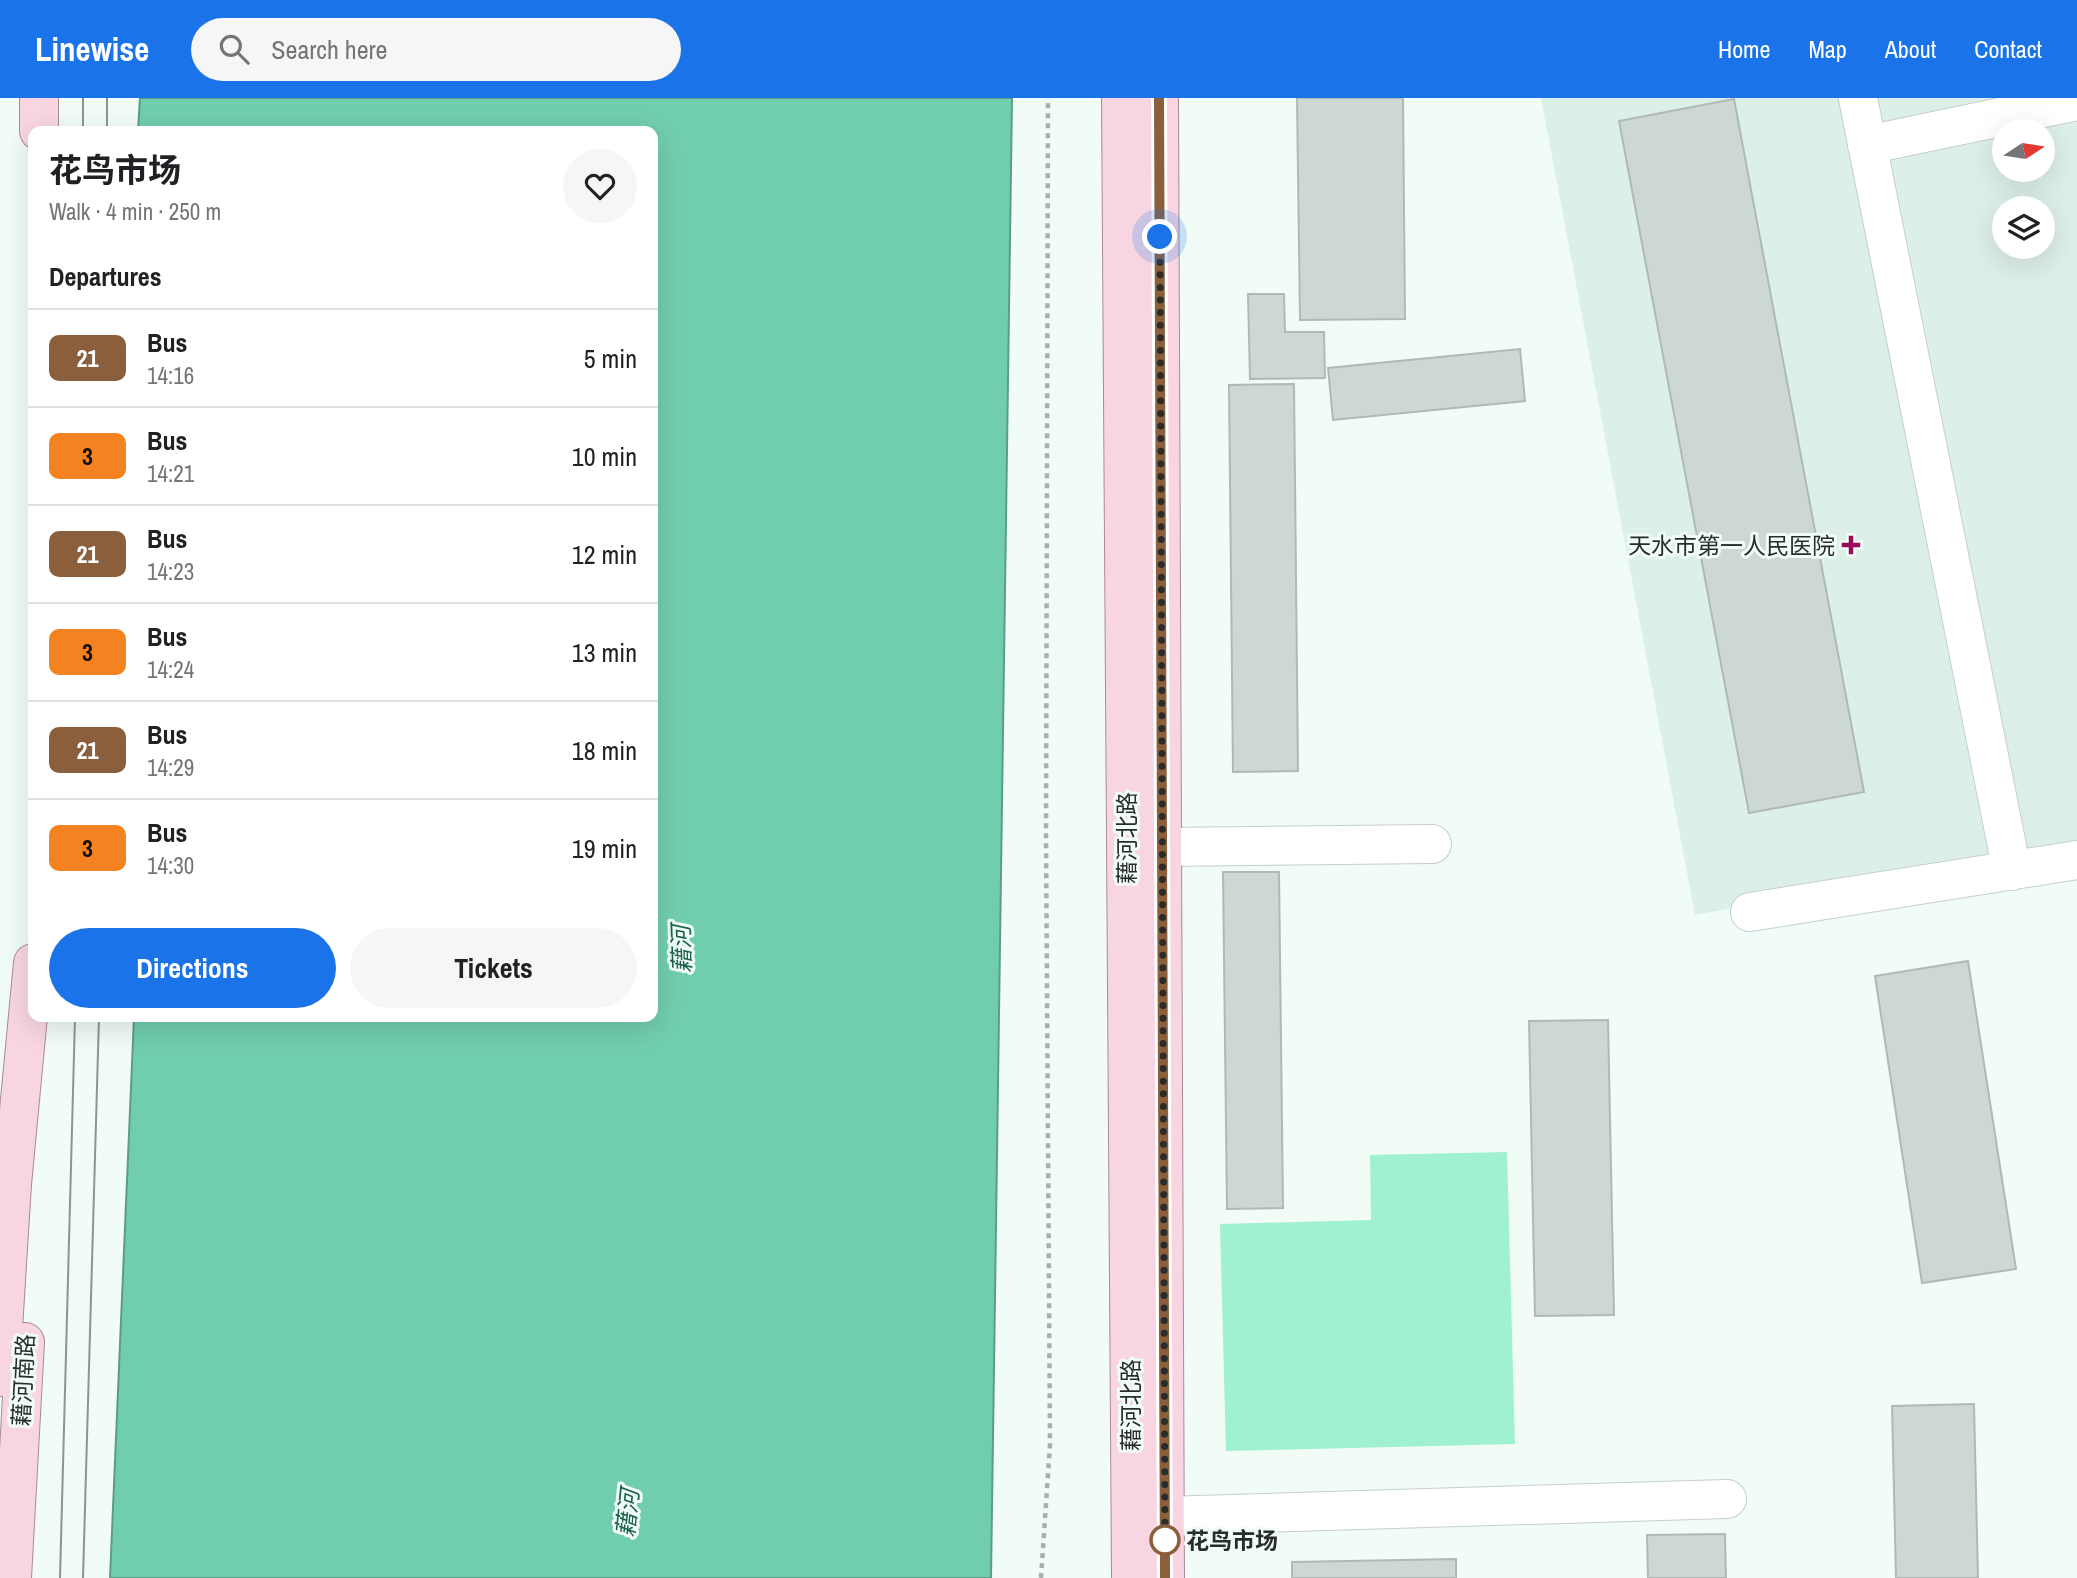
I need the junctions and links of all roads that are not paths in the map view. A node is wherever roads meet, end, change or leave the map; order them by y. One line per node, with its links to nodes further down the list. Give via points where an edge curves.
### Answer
1 (39, 98): 6 (main road)
2 (1121, 98): 21 (main road, 藉河北路)
3 (1160, 98): 9 (main road, 藉河北路)
4 (1858, 98): 7 (street)
5 (2077, 101): 7 (street)
6 (39, 126)
7 (1867, 145): 11 (street)
8 (1432, 844): 9 (street)
9 (1162, 847): 19 (main road, 藉河北路)
10 (2077, 860): 11 (street)
11 (2012, 871): 12 (street)
12 (1750, 912)
13 (28, 1022): 14 (main road, 藉河南路)
14 (26, 1053): 15 (main road, 藉河南路); 16 (main road, 藉河南路)
15 (0, 1136)
16 (12, 1184): 17 (main road, 藉河南路); 20 (main road, 藉河南路, via 29,1276)
17 (0, 1377)
18 (1727, 1499): 19 (street)
19 (1164, 1517): 22 (main road, 藉河北路)
20 (12, 1578)
21 (1131, 1578)
22 (1165, 1578)

